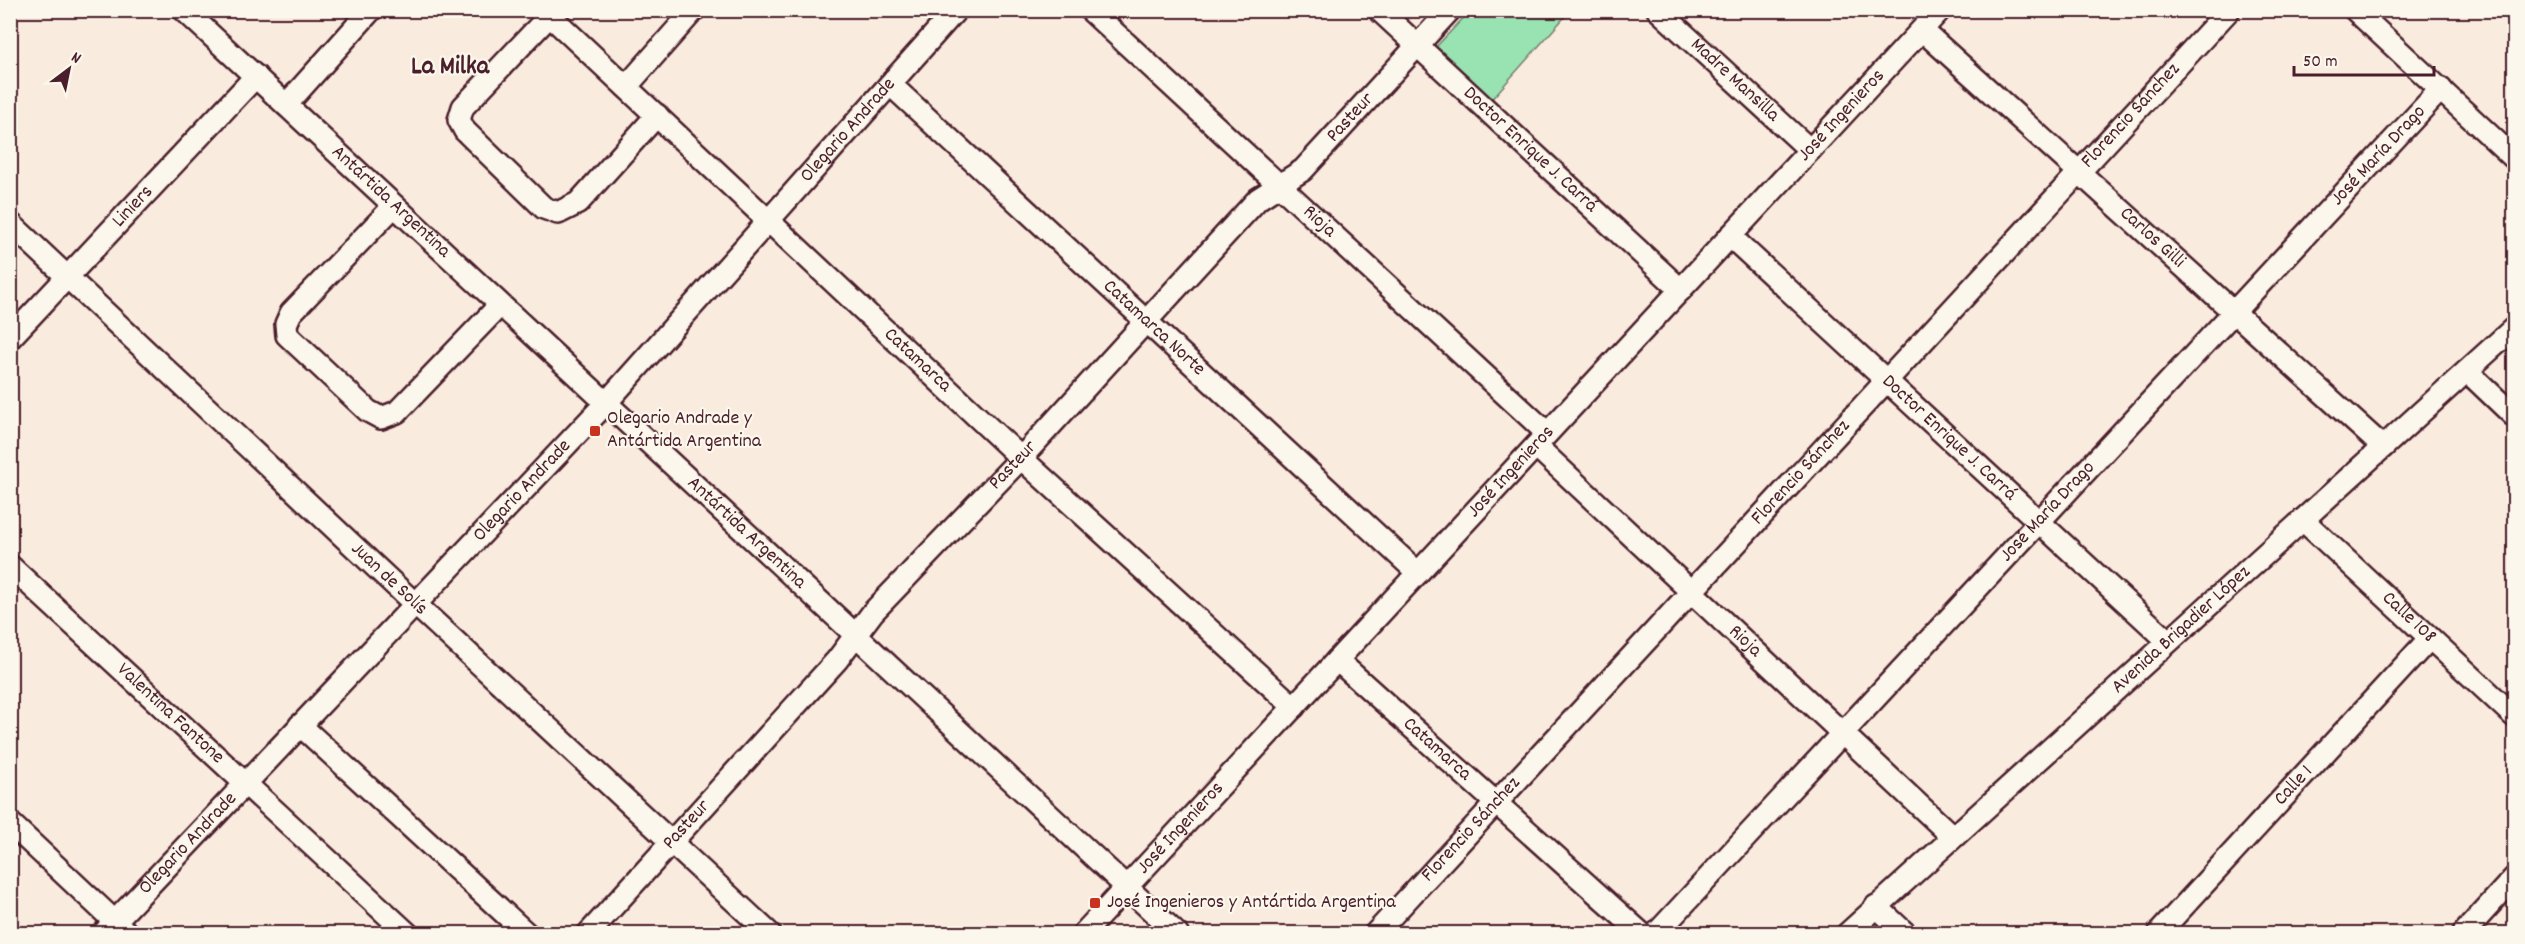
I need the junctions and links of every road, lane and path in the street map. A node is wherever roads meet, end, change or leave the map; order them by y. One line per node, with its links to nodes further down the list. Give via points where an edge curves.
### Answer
1 (184, 10): 15 (street, Antártida Argentina)
2 (370, 10): 19 (street)
3 (694, 10): 17 (street)
4 (956, 10): 16 (street, Olegario Andrade)
5 (1090, 10): 24 (street, Rioja)
6 (1379, 10): 14 (street, Doctor Enrique J. Carrá)
7 (1450, 10): 14 (street, Pasteur)
8 (1658, 10): 21 (street, Madre Mansilla)
9 (2229, 10): 23 (street, Florencio Sánchez)
10 (2355, 10): 18 (street)
11 (1940, 11): 13 (street, José Ingenieros)
12 (547, 13): 17 (street, Catamarca); 20 (street, via 463,107 459,120 465,131 544,208 558,213 578,203)
13 (1922, 30): 21 (street, José Ingenieros); 23 (street, Carlos Gilli)
14 (1417, 46): 24 (street, Pasteur, via 1303,170); 30 (street, Doctor Enrique J. Carrá)
15 (256, 76): 19 (street, Antártida Argentina); 29 (street, Liniers)
16 (891, 85): 26 (street, Olegario Andrade); 33 (street, Catamarca Norte)
17 (626, 87): 20 (street, Catamarca)
18 (2441, 89): 22 (street); 32 (street, José María Drago)
19 (286, 105): 25 (street, Antártida Argentina)
20 (657, 115): 26 (street, Catamarca)
21 (1810, 150): 28 (street, José Ingenieros)
22 (2514, 158)
23 (2079, 173): 32 (street, Carlos Gilli); 37 (street, Florencio Sánchez)
24 (1279, 186): 33 (street, Pasteur, via 1258,199); 40 (street, Rioja)
25 (393, 206): 31 (street, Antártida Argentina); 31 (street, via 291,313 286,324 287,335 368,411 381,418 397,412)
26 (770, 220): 38 (street, Olegario Andrade); 42 (street, Catamarca)
27 (10, 223): 29 (street, Juan de Solís)
28 (1730, 236): 30 (street, José Ingenieros); 37 (street, Doctor Enrique J. Carrá)
29 (67, 277): 35 (street, Liniers); 48 (street, Juan de Solís)
30 (1681, 290): 40 (street, José Ingenieros)
31 (500, 305): 38 (street, Antártida Argentina)
32 (2233, 313): 41 (street, Carlos Gilli); 44 (street, José María Drago)
33 (1146, 323): 42 (street, Pasteur); 46 (street, Catamarca Norte)
34 (2514, 328): 36 (street, Avenida Brigadier López)
35 (10, 338)
36 (2467, 371): 39 (street); 41 (street, Avenida Brigadier López)
37 (1886, 381): 44 (street, Doctor Enrique J. Carrá); 47 (street, Florencio Sánchez)
38 (606, 403): 48 (street, Olegario Andrade); 49 (street, Antártida Argentina)
39 (2514, 416)
40 (1542, 440): 46 (street, José Ingenieros); 47 (street, Rioja)
41 (2382, 447): 43 (street, Avenida Brigadier López)
42 (1021, 458): 49 (street, Pasteur, via 873,612); 53 (street, Catamarca)
43 (2303, 520): 50 (street, Calle 108); 51 (street, Avenida Brigadier López)
44 (2038, 522): 51 (street, Doctor Enrique J. Carrá); 56 (street, José María Drago)
45 (10, 566): 57 (street, Valentina Fantone)
46 (1418, 573): 52 (street, José Ingenieros)
47 (1692, 591): 56 (street, Rioja); 58 (street, Florencio Sánchez)
48 (414, 604): 55 (street, Olegario Andrade); 61 (street, Juan de Solís)
49 (856, 635): 61 (street, Pasteur); 63 (street, Antártida Argentina)
50 (2430, 638): 54 (street, Calle 108); 77 (street, Calle 1)
51 (2167, 640): 60 (street, Avenida Brigadier López)
52 (1337, 660): 53 (street, José Ingenieros); 58 (street, Catamarca)
53 (1294, 706): 63 (street, José Ingenieros)
54 (2514, 716)
55 (300, 725): 57 (street, Olegario Andrade); 67 (street)
56 (1842, 733): 60 (street, Rioja); 74 (street, José María Drago)
57 (244, 783): 65 (street, Olegario Andrade); 66 (street, Valentina Fantone)
58 (1496, 802): 72 (street, Florencio Sánchez); 73 (street, Catamarca)
59 (10, 823): 65 (street)
60 (1953, 837): 64 (street, Avenida Brigadier López)
61 (671, 840): 68 (street, Pasteur); 69 (street, Juan de Solís)
62 (2514, 878): 78 (street)
63 (1127, 886): 70 (street, José Ingenieros); 71 (street, Antártida Argentina)
64 (1876, 906): 75 (street, Avenida Brigadier López); 76 (street)
65 (115, 929)
66 (408, 933)
67 (526, 933)
68 (588, 933)
69 (770, 933)
70 (1083, 933)
71 (1177, 933)
72 (1375, 933)
73 (1642, 933)
74 (1656, 933)
75 (1847, 933)
76 (1906, 933)
77 (2158, 933)
78 (2463, 933)

